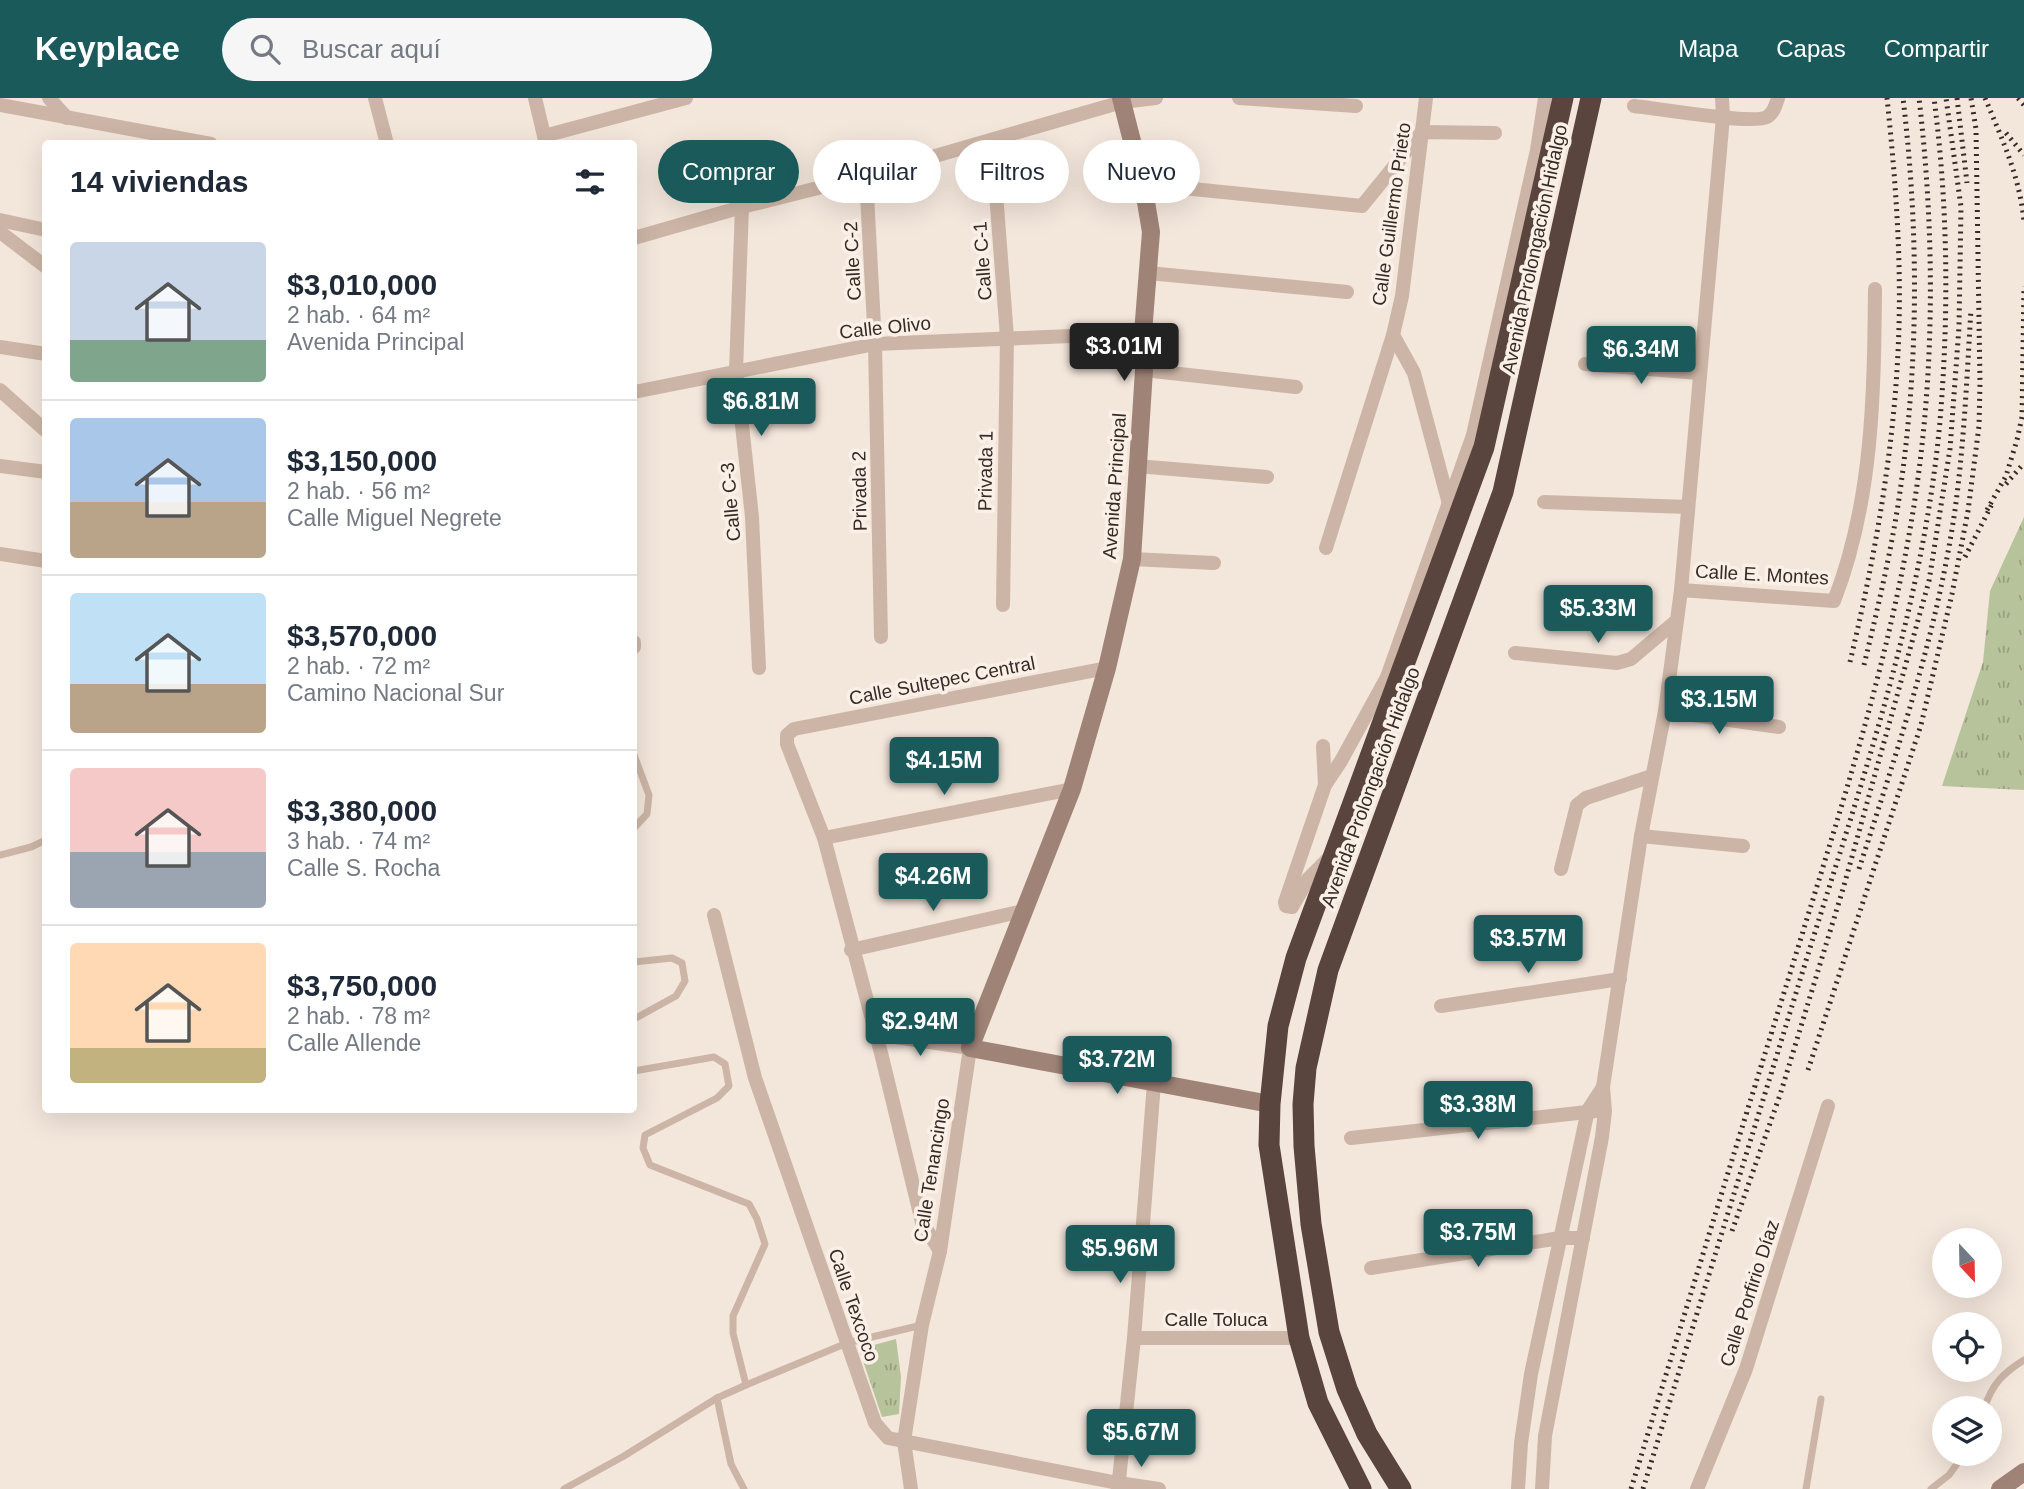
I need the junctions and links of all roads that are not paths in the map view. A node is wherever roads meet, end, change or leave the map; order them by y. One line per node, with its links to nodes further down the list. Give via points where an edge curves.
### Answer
1 (49, 98): 18 (street)
2 (376, 98): 22 (street)
3 (535, 98): 23 (street)
4 (686, 98): 23 (street)
5 (1156, 98): 13 (street)
6 (1238, 98): 15 (street)
7 (1426, 98): 19 (street, Calle Guillermo Prieto)
8 (1545, 98): 59 (street, via 1474,435)
9 (1563, 98): 85 (highway, Avenida Prolongación Hidalgo, via 1484,447)
10 (1591, 98): 96 (highway, Avenida Prolongación Hidalgo, via 1503,492 1328,970)
11 (1722, 98): 17 (street)
12 (1778, 98): 17 (street, via 1767,117)
13 (1121, 100): 24 (street); 25 (street, Avenida Principal)
14 (0, 105): 18 (street)
15 (1356, 106)
16 (1634, 106): 17 (street)
17 (1723, 117): 49 (street)
18 (66, 118): 21 (street)
19 (1422, 132): 20 (street); 27 (street, via 1362,206); 41 (street, Calle Guillermo Prieto)
20 (1495, 133)
21 (189, 140)
22 (386, 140)
23 (545, 140)
24 (995, 140)
25 (1131, 140)
26 (813, 189): 31 (street)
27 (1200, 190)
28 (867, 203): 43 (street, Calle C-2)
29 (997, 203): 42 (street, Calle C-1)
30 (1146, 203): 37 (street, Avenida Principal, via 1151,232)
31 (742, 207): 35 (street); 47 (street, Calle C-3)
32 (0, 220): 33 (street)
33 (42, 229)
34 (0, 232): 36 (street)
35 (637, 237)
36 (42, 264)
37 (1148, 273): 39 (street); 40 (street, Avenida Principal)
38 (1875, 289): 66 (street, Calle E. Montes, via 1869,456 1858,525 1834,601)
39 (1347, 292)
40 (1143, 333): 42 (street, Calle Olivo); 48 (street, Avenida Principal)
41 (1393, 335): 59 (street, via 1414,373); 61 (street, Calle Guillermo Prieto)
42 (1007, 337): 43 (street, Calle Olivo); 67 (street, Privada 1)
43 (875, 344): 47 (street, Calle Olivo); 69 (street, Privada 2)
44 (0, 347): 45 (street)
45 (42, 353)
46 (1586, 364): 49 (street)
47 (736, 370): 52 (street, Calle Olivo); 71 (street, Calle C-3, via 752,517)
48 (1144, 370): 50 (street); 55 (street, Avenida Principal)
49 (1699, 373): 60 (street)
50 (1296, 387)
51 (0, 390): 53 (street)
52 (637, 391)
53 (42, 427)
54 (0, 466): 56 (street)
55 (1137, 466): 57 (street); 63 (street, Avenida Principal)
56 (42, 471)
57 (1267, 477)
58 (1544, 502): 60 (street)
59 (1450, 506): 78 (street, via 1387,677)
60 (1688, 507): 66 (street)
61 (1326, 548)
62 (0, 554): 64 (street)
63 (1132, 559): 65 (street); 72 (street, Avenida Principal)
64 (42, 560)
65 (1214, 563)
66 (1681, 590): 68 (street)
67 (1003, 605)
68 (1676, 621): 70 (street, via 1631,659 1617,663); 73 (street)
69 (881, 637)
70 (1515, 653)
71 (759, 668)
72 (1107, 668): 79 (street, Calle Tenancingo); 82 (street, Calle Sultepec Central, via 794,729 787,744)
73 (1665, 711): 74 (street); 77 (street)
74 (1779, 727)
75 (1323, 747): 78 (street)
76 (637, 762): 80 (lane, via 649,794 647,814)
77 (1652, 776): 81 (street); 87 (street, via 1577,804)
78 (1325, 785): 85 (street, via 1286,906 1293,907 1308,879)
79 (1072, 789): 82 (street); 88 (street, Calle Tenancingo)
80 (637, 825)
81 (1641, 836): 84 (street); 92 (street)
82 (824, 838): 90 (street)
83 (42, 842): 86 (lane)
84 (1743, 846)
85 (1336, 852): 95 (highway, Avenida Prolongación Hidalgo, via 1296,958)
86 (0, 855)
87 (1561, 869)
88 (1023, 911): 90 (street); 98 (street, Calle Tenancingo)
89 (714, 915): 114 (street, Calle Texcoco, via 755,1078)
90 (851, 950): 97 (street)
91 (637, 962): 94 (lane, via 672,958 682,963 685,981 676,996)
92 (1620, 979): 93 (street); 101 (street)
93 (1441, 1006)
94 (637, 1016)
95 (1278, 1026): 96 (highway); 102 (highway, Avenida Prolongación Hidalgo)
96 (1313, 1032): 129 (highway, Avenida Prolongación Hidalgo, via 1304,1093 1304,1146 1329,1332 1367,1434)
97 (875, 1034): 98 (street); 109 (street, via 922,1222)
98 (970, 1048): 100 (street); 109 (street, Calle Tenancingo)
99 (637, 1070): 116 (lane, via 714,1057 725,1065 729,1086 717,1098 645,1135 643,1148 649,1165 749,1204 757,1219 765,1244 733,1316)
100 (1154, 1083): 102 (street); 112 (street, Calle Toluca)
101 (1603, 1087): 104 (street); 105 (street)
102 (1270, 1104): 113 (highway, Avenida Prolongación Hidalgo, via 1269,1145)
103 (1828, 1106): 132 (street, Calle Porfirio Díaz, via 1746,1369)
104 (1588, 1110): 105 (street); 106 (street); 107 (street)
105 (1605, 1111): 108 (street)
106 (1351, 1138)
107 (1560, 1238): 108 (street); 110 (street); 130 (street, via 1531,1374)
108 (1583, 1238): 131 (street, via 1545,1436)
109 (940, 1251): 111 (street, Calle Tenancingo)
110 (1371, 1268)
111 (922, 1325): 114 (lane); 120 (street, Calle Tenancingo)
112 (1134, 1338): 113 (street, Calle Toluca); 123 (street, Calle Toluca)
113 (1299, 1338): 128 (highway, Avenida Prolongación Hidalgo, via 1318,1403)
114 (847, 1343): 116 (lane); 120 (street, Calle Texcoco, via 875,1423 888,1438)
115 (2024, 1360): 117 (lane, via 2003,1373)
116 (746, 1385): 118 (lane)
117 (1988, 1396)
118 (717, 1398): 124 (lane); 125 (lane, via 731,1464)
119 (1821, 1399): 133 (lane)
120 (904, 1441): 123 (street, Calle Texcoco); 126 (street, Calle Tenancingo)
121 (1956, 1466): 134 (lane)
122 (2024, 1472): 135 (street)
123 (1118, 1486): 127 (street, Calle Texcoco)
124 (564, 1489)
125 (744, 1489)
126 (911, 1489)
127 (1159, 1489)
128 (1361, 1489)
129 (1401, 1489)
130 (1518, 1489)
131 (1542, 1489)
132 (1697, 1489)
133 (1806, 1489)
134 (1931, 1489)
135 (2000, 1489)

